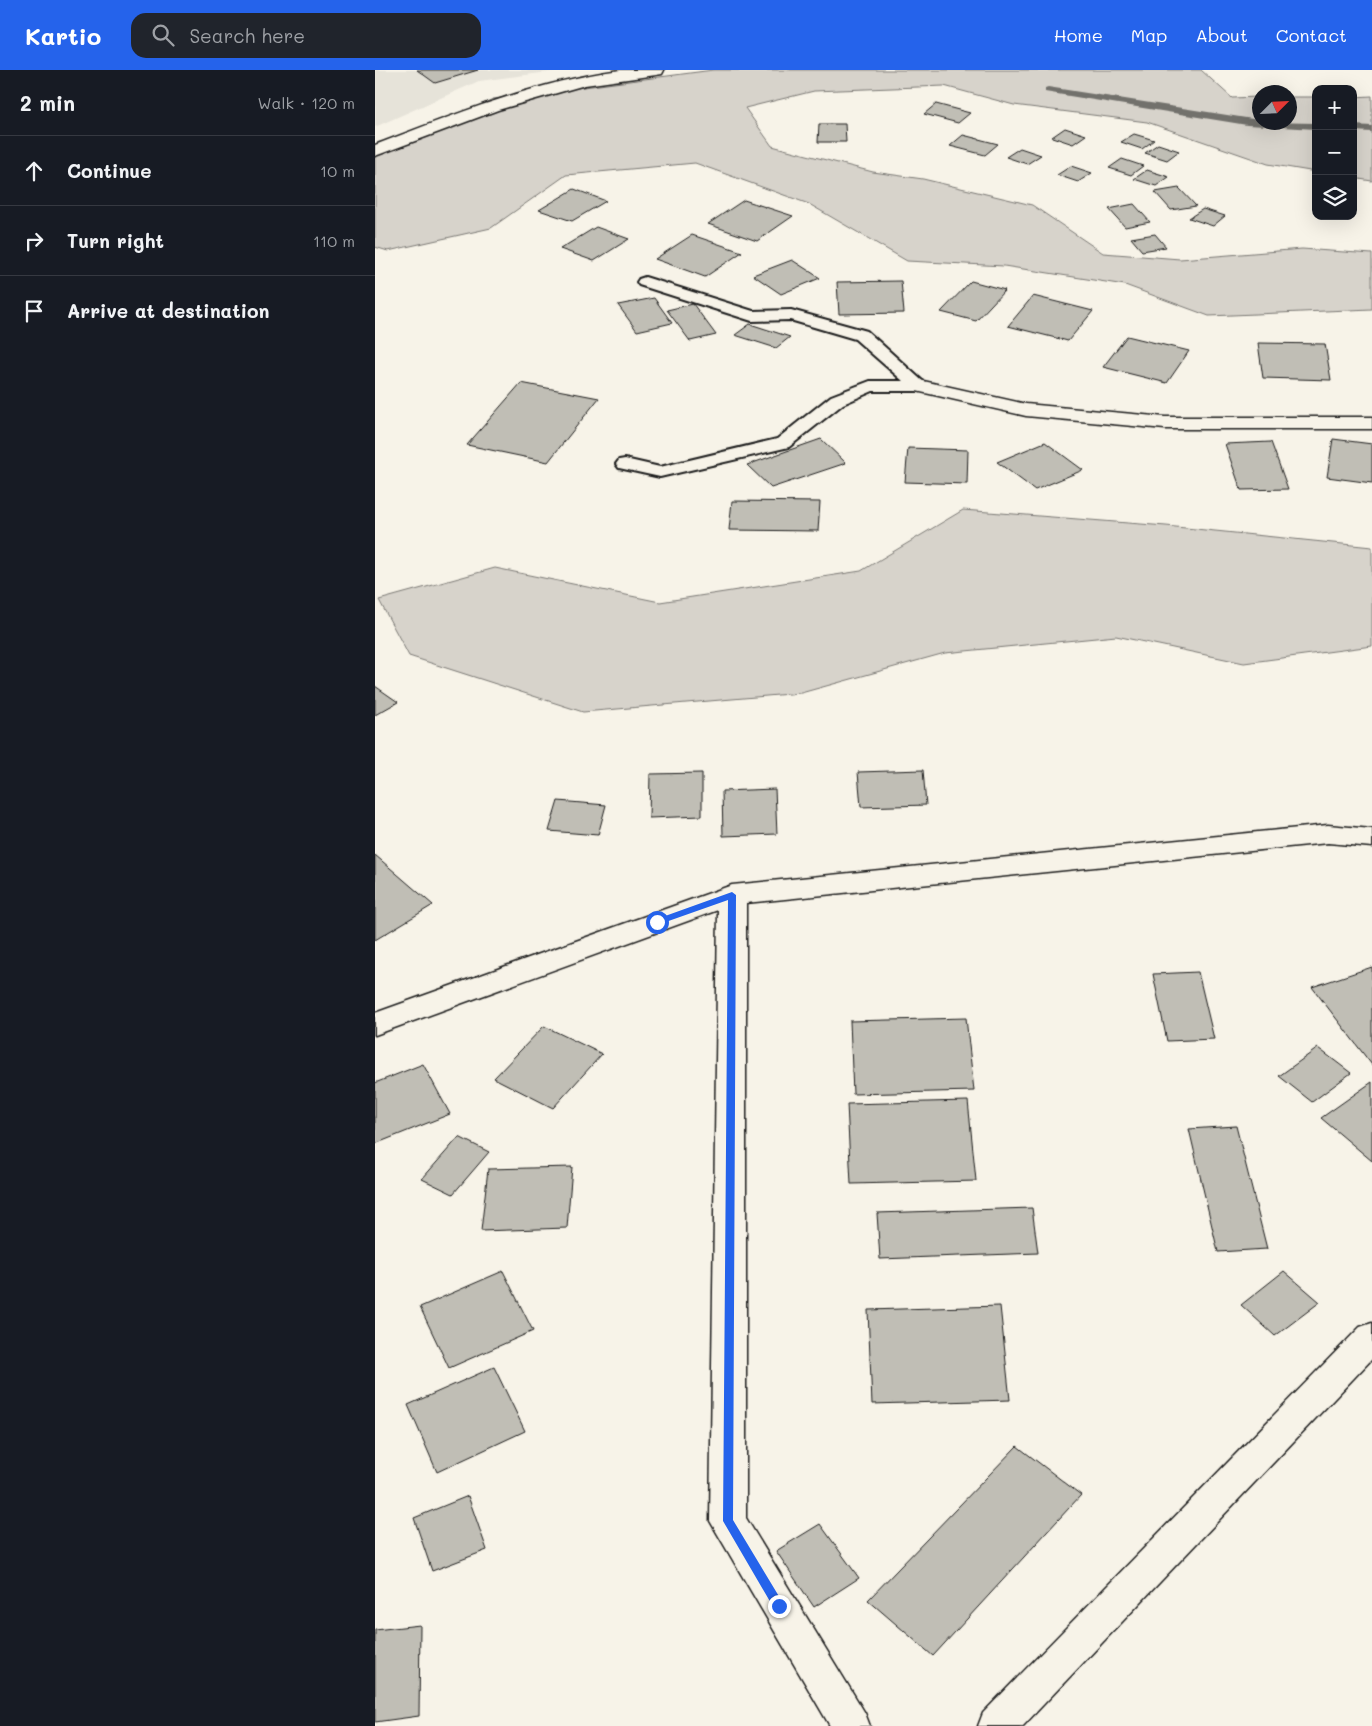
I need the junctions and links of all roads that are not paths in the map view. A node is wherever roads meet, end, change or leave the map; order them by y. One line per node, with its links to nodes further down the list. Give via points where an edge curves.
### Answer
1 (657, 70): 2 (street, via 584,80 501,104)
2 (375, 151)
3 (645, 282): 4 (lane, via 752,316 791,315 861,335)
4 (919, 386): 5 (street, via 1026,410 1165,423); 6 (lane, via 869,386 837,400 783,443 660,472)
5 (1372, 423)
6 (625, 464)
7 (1372, 838): 8 (street, via 1328,834)
8 (732, 895): 9 (street); 11 (street, via 728,1521)
9 (375, 1024)
10 (1372, 1337): 12 (street)
11 (851, 1726)
12 (997, 1726)

